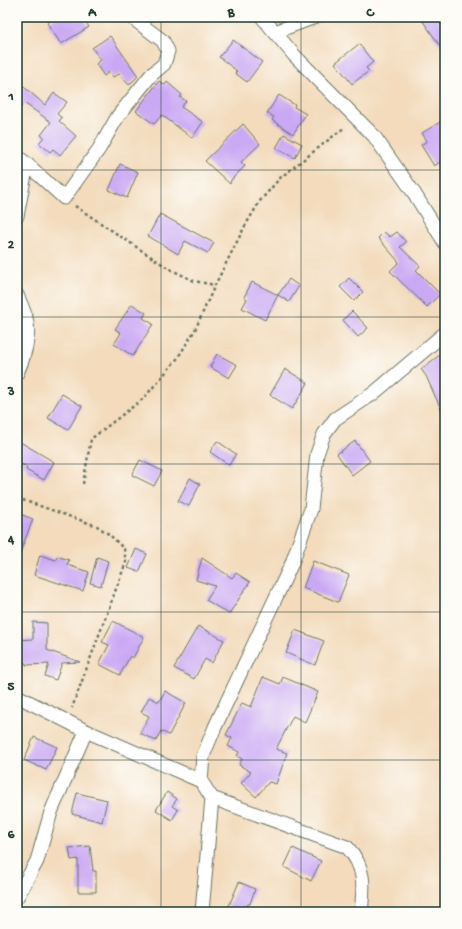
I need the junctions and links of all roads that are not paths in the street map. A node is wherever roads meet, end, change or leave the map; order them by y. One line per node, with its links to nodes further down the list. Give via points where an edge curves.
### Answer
1 (131, 17): 5 (street, via 164,41 168,51 164,64 151,75 118,116 99,149 64,198)
2 (262, 17): 4 (street)
3 (315, 17): 4 (street)
4 (275, 32): 7 (street, via 374,136)
5 (22, 160): 6 (street)
6 (17, 216)
7 (445, 243)
8 (17, 295): 10 (street, via 27,320 27,340)
9 (445, 333): 13 (street, via 374,392 335,419 324,434 317,454 311,509 292,563 215,727 203,756)
10 (17, 373)
11 (17, 696): 12 (street)
12 (86, 730): 13 (street); 15 (street, via 51,812 37,861)
13 (201, 781): 14 (street)
14 (212, 798): 16 (street); 17 (street, via 347,847 355,856 362,872)
15 (17, 897)
16 (202, 912)
17 (361, 912)

